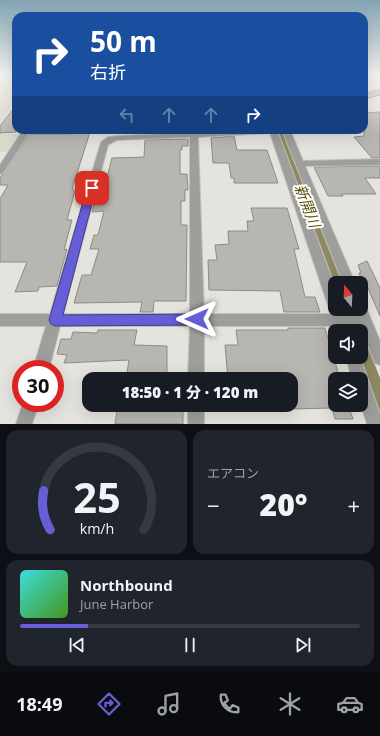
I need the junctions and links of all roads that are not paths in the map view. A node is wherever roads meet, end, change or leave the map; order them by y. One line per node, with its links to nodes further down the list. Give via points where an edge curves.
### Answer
1 (24, 134): 9 (street)
2 (146, 134): 6 (street); 15 (street, via 111,139 104,144)
3 (210, 134): 6 (street)
4 (274, 134): 11 (street)
5 (288, 134): 8 (street)
6 (194, 135): 13 (street)
7 (380, 162): 8 (street)
8 (299, 164): 10 (street)
9 (0, 171)
10 (346, 276)
11 (328, 285)
12 (362, 316): 16 (street); 17 (street)
13 (197, 319): 15 (street); 16 (street); 19 (street)
14 (0, 320): 15 (street)
15 (55, 320): 18 (street)
16 (341, 320)
17 (379, 355)
18 (44, 360)
19 (196, 372)
20 (368, 402): 25 (street)
21 (27, 412): 23 (street)
22 (196, 412): 24 (street)
23 (24, 424)
24 (196, 424)
25 (375, 424)

